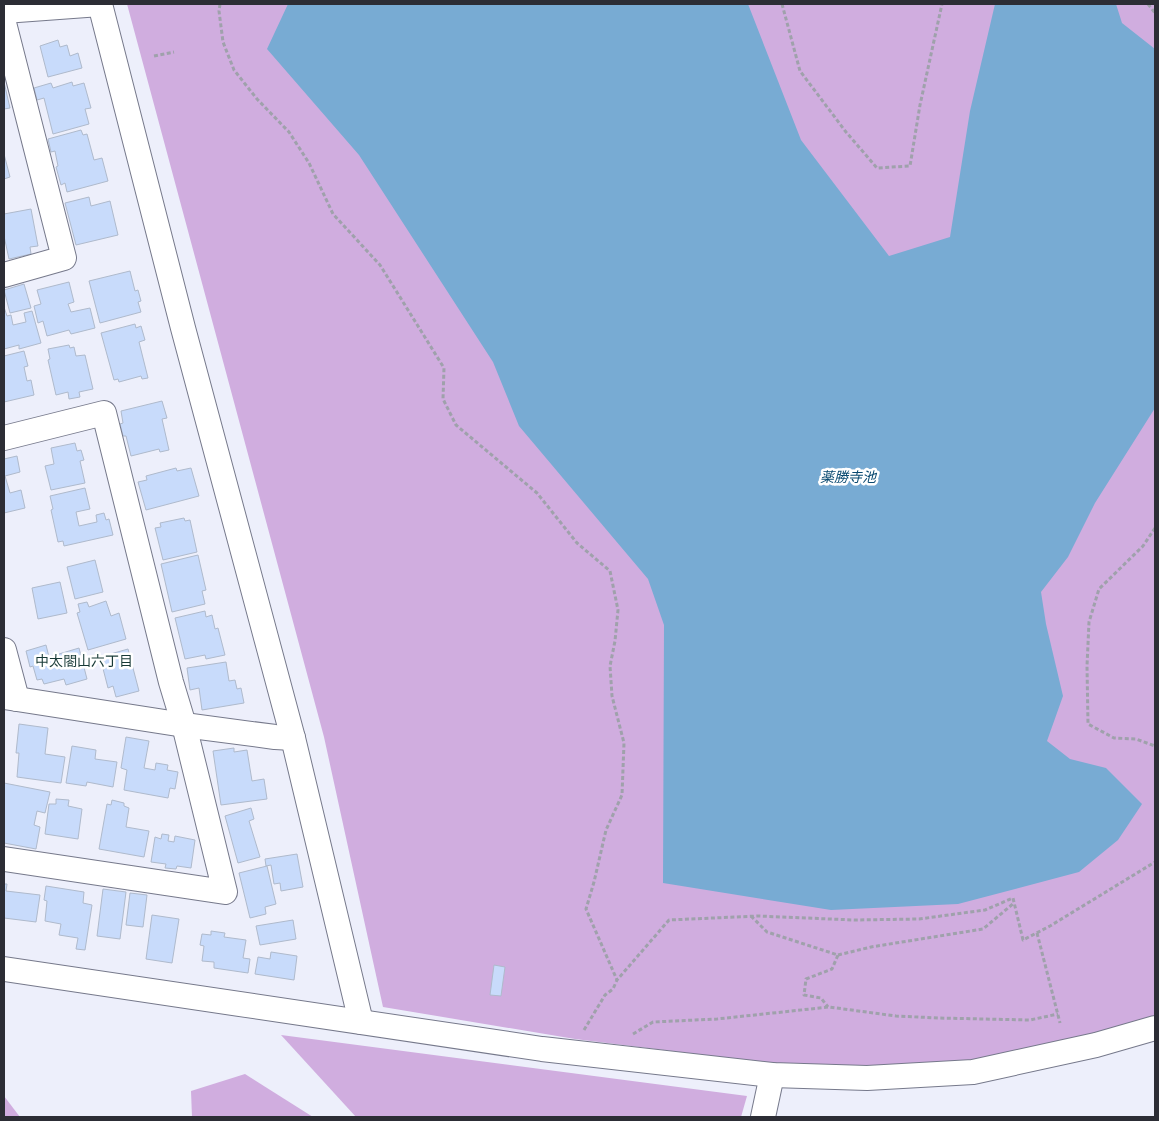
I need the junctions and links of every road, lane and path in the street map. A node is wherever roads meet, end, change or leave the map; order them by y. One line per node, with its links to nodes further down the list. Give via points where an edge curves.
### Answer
1 (100, 4): 6 (street); 17 (street, via 183,328)
2 (220, 4): 26 (path, via 223,42 234,70 289,132 309,163 333,214 380,266 413,318 444,368 443,399 456,425 536,493 577,543 610,571 618,610 610,666 612,696 624,743 622,795 606,830 586,909)
3 (782, 4): 4 (path, via 800,71 877,168 910,166)
4 (942, 4)
5 (1148, 4): 7 (path)
6 (4, 11)
7 (1155, 13)
8 (4, 23): 11 (street, via 64,258)
9 (174, 52): 10 (path)
10 (154, 56)
11 (4, 275)
12 (4, 438): 16 (street, via 104,413)
13 (1155, 528): 18 (path, via 1143,546 1098,589 1089,622 1087,666 1088,724 1114,738 1136,739)
14 (4, 650): 15 (street)
15 (10, 698): 16 (street)
16 (184, 725): 17 (street); 19 (street, via 225,892)
17 (294, 738): 29 (street)
18 (1155, 746)
19 (4, 859)
20 (1155, 862): 23 (path)
21 (1014, 903): 22 (path, via 1013,898 985,910 919,919); 23 (path, via 1023,940); 24 (path, via 983,929)
22 (751, 916): 24 (path, via 767,932); 26 (path, via 669,920)
23 (1037, 933): 28 (path)
24 (838, 955): 27 (path, via 832,969 806,979 804,995 821,998)
25 (4, 969): 29 (street)
26 (617, 980): 30 (path)
27 (829, 1007): 28 (path, via 929,1018 1030,1020); 33 (path, via 653,1022)
28 (1058, 1014): 31 (path)
29 (361, 1022): 34 (street, via 542,1048)
30 (590, 1022)
31 (1060, 1023)
32 (1155, 1028): 34 (street, via 1096,1045 973,1072 867,1078)
33 (633, 1034)
34 (772, 1075): 35 (street)
35 (763, 1117)

